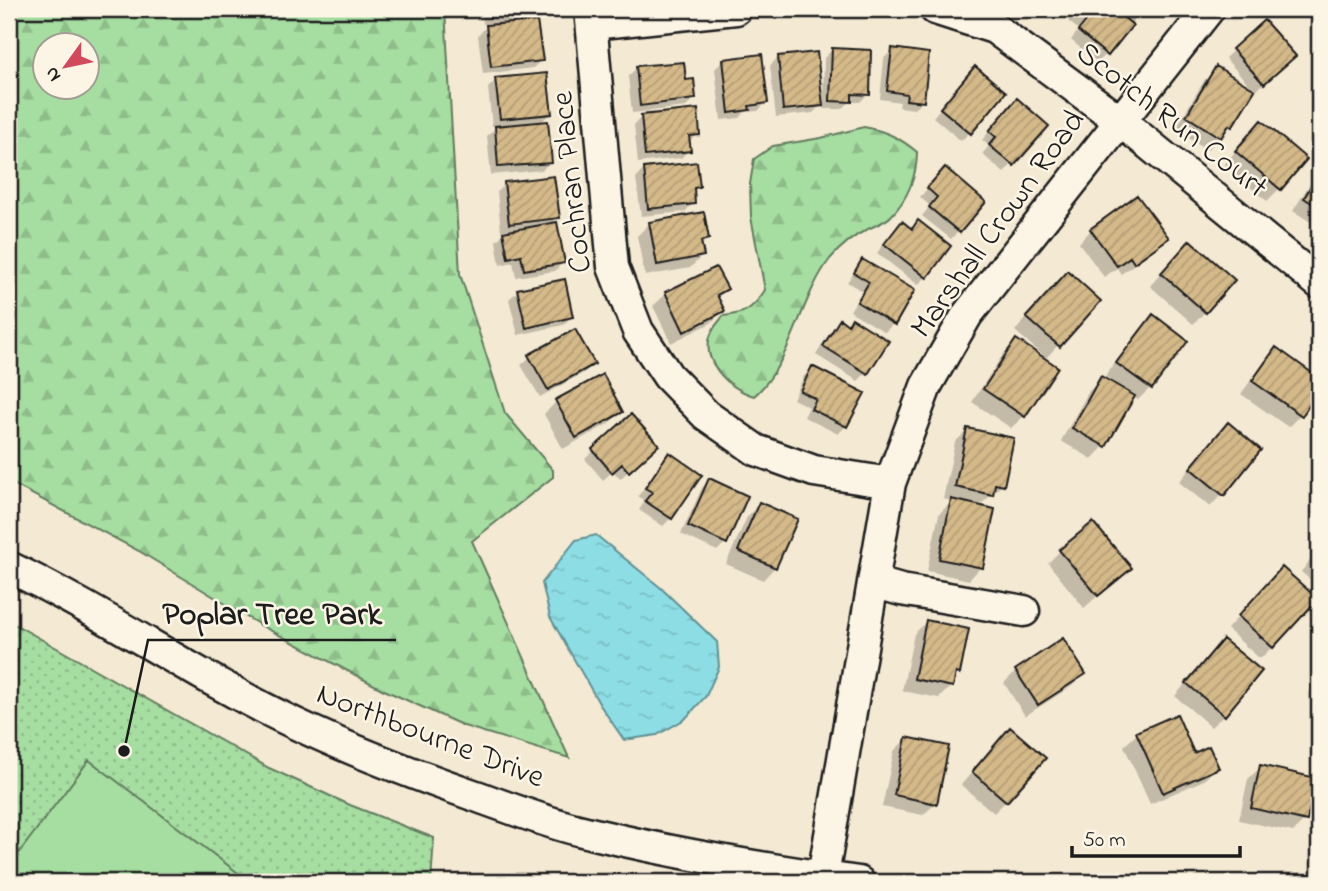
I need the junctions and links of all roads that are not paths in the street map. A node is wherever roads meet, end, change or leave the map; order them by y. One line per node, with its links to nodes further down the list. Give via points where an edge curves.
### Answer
1 (736, 9): 4 (street)
2 (935, 9): 5 (street, Scotch Run Court, via 994,28)
3 (1209, 9): 5 (street, Marshall Crown Road)
4 (591, 16): 7 (street, Cochran Place, via 613,267 638,331 668,376 706,415 756,450 814,471)
5 (1119, 120): 6 (street, Scotch Run Court); 7 (street, Marshall Crown Road, via 967,315 926,386)
6 (1319, 283)
7 (890, 482): 9 (street, Marshall Crown Road)
8 (9, 567): 11 (street, Northbourne Drive, via 212,682 375,759 575,829)
9 (873, 582): 10 (street); 11 (street, Marshall Crown Road)
10 (1024, 611)
11 (822, 880): 12 (street, Northbourne Drive)
12 (859, 882)

